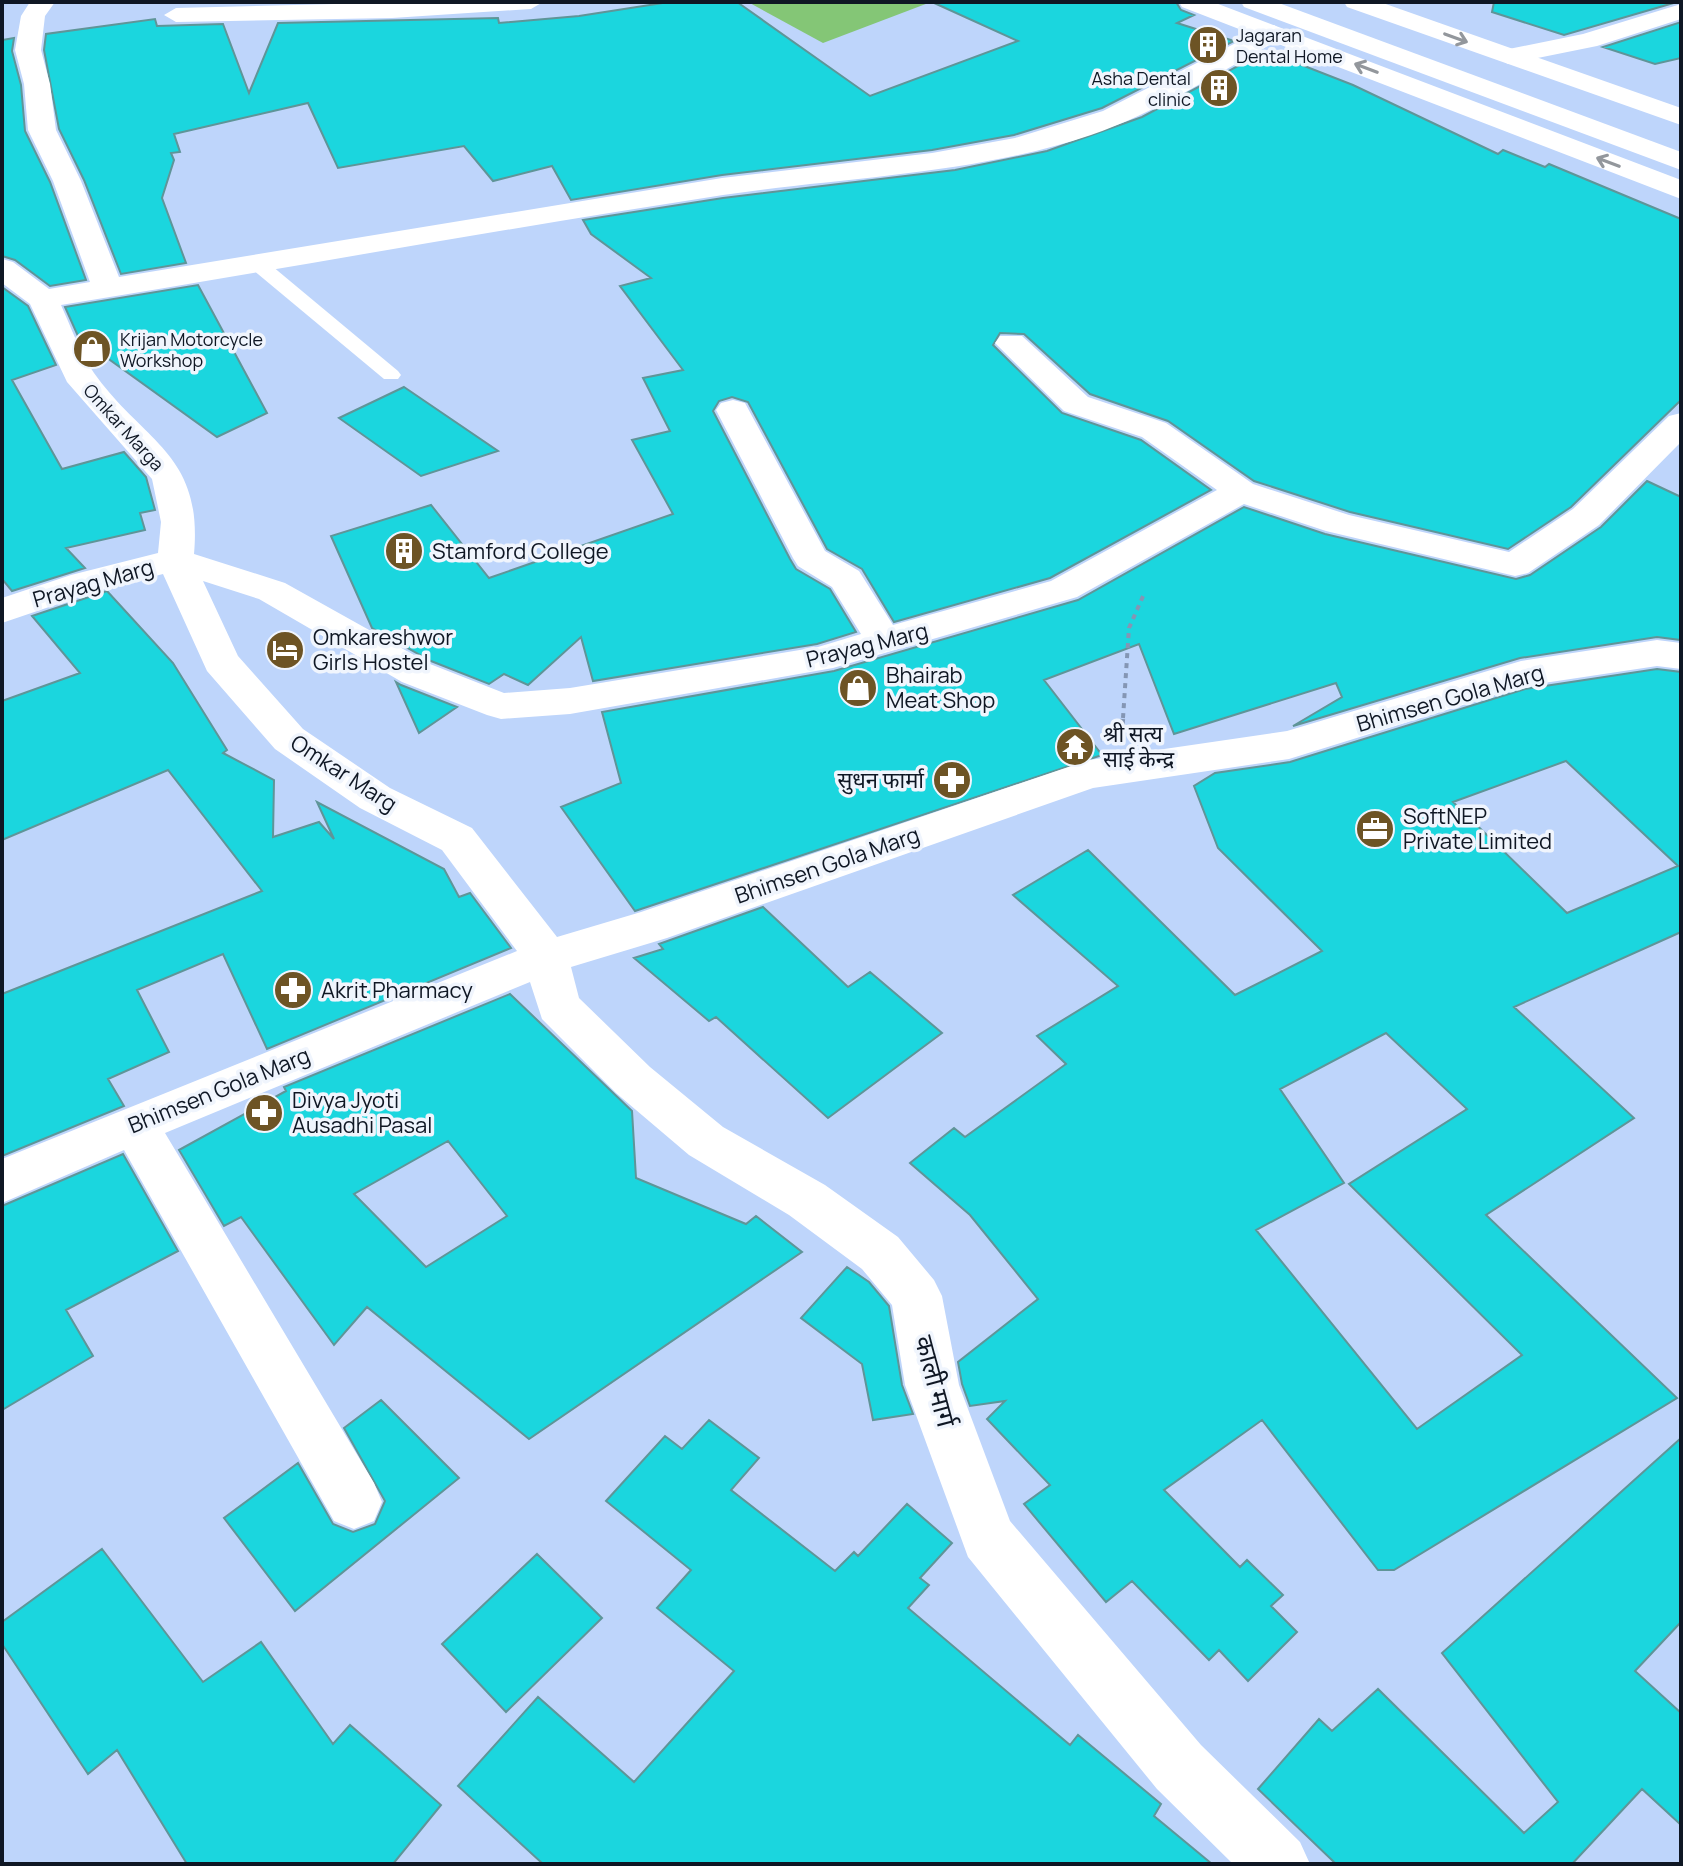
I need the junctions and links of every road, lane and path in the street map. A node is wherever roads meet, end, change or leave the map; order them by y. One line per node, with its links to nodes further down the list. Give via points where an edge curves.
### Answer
1 (43, 2): 18 (main road, via 33,16 28,50 42,130)
2 (531, 2): 7 (main road)
3 (1191, 2): 10 (main road)
4 (1253, 2): 14 (main road)
5 (1298, 2): 13 (main road)
6 (1363, 3): 11 (main road, one-way to 11)
7 (423, 5): 9 (main road)
8 (1679, 11): 11 (main road, via 1588,41)
9 (176, 15)
10 (1274, 33): 15 (main road, one-way to 10); 16 (main road, via 1058,137 543,215)
11 (1508, 56): 12 (main road)
12 (1681, 117)
13 (1681, 144)
14 (1681, 162)
15 (1681, 190)
16 (259, 265): 18 (main road); 21 (lane)
17 (2, 268): 19 (main road)
18 (108, 289): 19 (main road)
19 (43, 299): 26 (main road, Omkar Marga, via 78,375 169,477 179,522)
20 (1011, 343): 24 (main road, via 1076,404 1163,435)
21 (391, 375)
22 (733, 410): 28 (main road, via 811,558 846,579)
23 (1681, 423): 24 (main road, via 1586,517 1515,565 1339,523)
24 (1241, 491): 25 (main road, Prayag Marg)
25 (1166, 532): 28 (main road, Prayag Marg, via 1064,589); 30 (path, via 1129,628)
26 (175, 560): 27 (main road, Prayag Marg); 28 (main road, Prayag Marg, via 272,591 416,673 501,706 570,701 819,659); 31 (main road, Omkar Marg, via 221,662 289,739 375,798 457,839)
27 (2, 611)
28 (884, 641)
29 (1681, 656): 30 (main road, Bhimsen Gola Marg, via 1657,653 1521,674 1289,745)
30 (1124, 770): 31 (main road, Bhimsen Gola Marg, via 1089,774)
31 (547, 957): 32 (main road, Bhimsen Gola Marg); 35 (main road, काली मार्ग, via 558,1006 633,1080 706,1141 807,1200 880,1253 916,1296 932,1385 988,1538 1179,1767)
32 (135, 1125): 33 (main road, Bhimsen Gola Marg); 34 (main road)
33 (2, 1182)
34 (354, 1502)
35 (1278, 1864)

